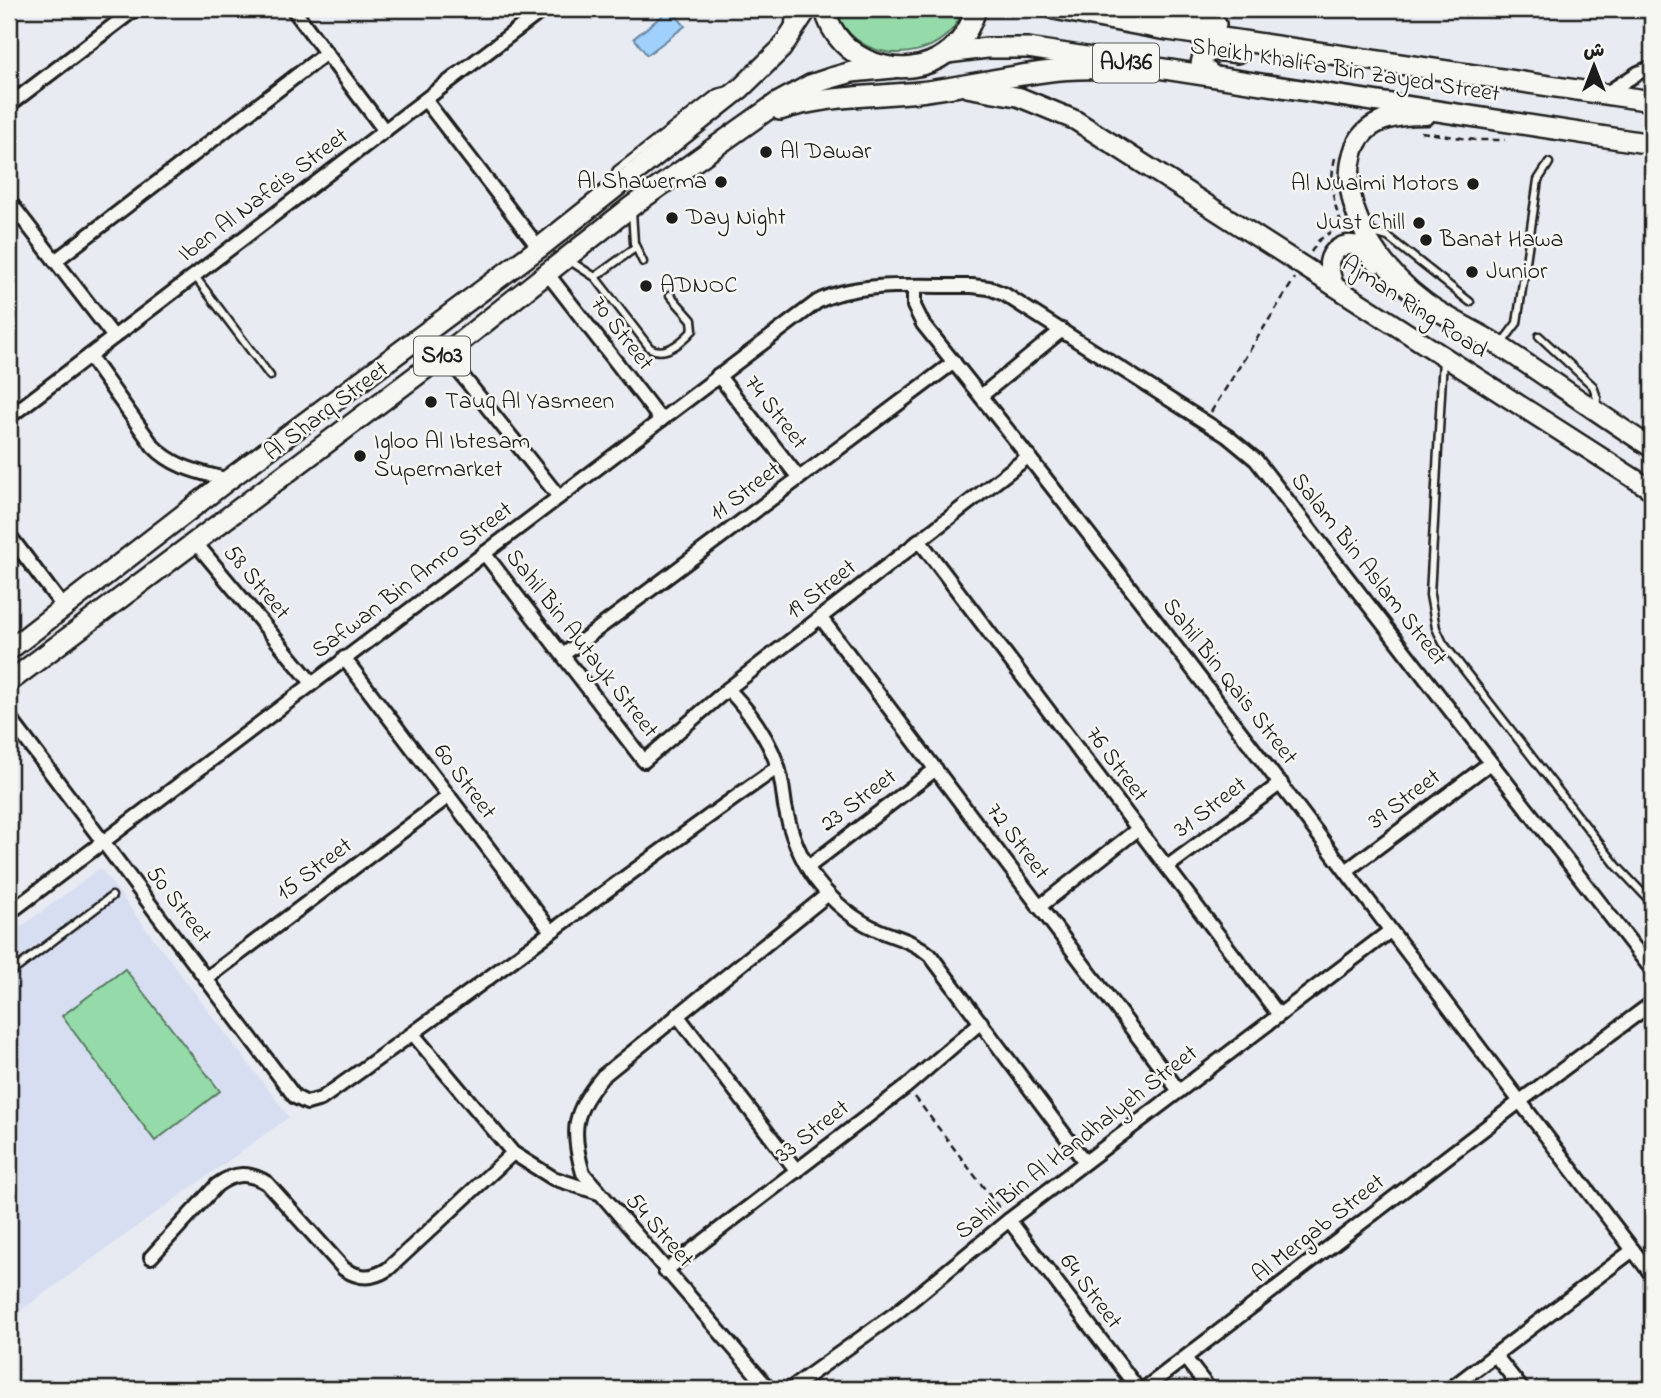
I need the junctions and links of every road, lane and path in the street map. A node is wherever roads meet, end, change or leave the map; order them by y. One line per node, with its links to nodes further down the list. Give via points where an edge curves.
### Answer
1 (135, 9): 22 (street)
2 (293, 9): 11 (street)
3 (544, 9): 20 (street, Iben Al Nafeis Street)
4 (790, 9): 10 (lane)
5 (807, 9): 10 (main road, Al Sharq Street / S103)
6 (825, 9): 15 (main road, via 845,45 859,57)
7 (976, 9): 12 (main road, via 971,25)
8 (1054, 9): 13 (main road, Sheikh Khalifa Bin Zayed Street / AJ136)
9 (1121, 9): 13 (main road, via 1331,42)
10 (787, 41): 34 (main road, Al Sharq Street / S103, via 741,88)
11 (326, 53): 25 (street); 37 (street)
12 (947, 53): 15 (main road, Al Sharq Street, via 921,65); 16 (main road, Sheikh Khalifa Bin Zayed Street / AJ136, via 1028,48)
13 (1387, 62): 16 (main road, via 1342,66 1214,50 1205,53 1201,61); 19 (main road, Sheikh Khalifa Bin Zayed Street / AJ136)
14 (1652, 67): 19 (street)
15 (893, 68): 24 (main road, Al Sharq Street / S103, via 852,72 810,85)
16 (1212, 75): 18 (main road, Sheikh Khalifa Bin Zayed Street / AJ136)
17 (958, 87): 18 (main road, via 1080,68 1248,88); 24 (main road, via 812,101); 39 (main road, Ajman Ring Road, via 1019,97 1066,115)
18 (1306, 89): 23 (main road, Sheikh Khalifa Bin Zayed Street / AJ136)
19 (1605, 94): 21 (main road, Sheikh Khalifa Bin Zayed Street / AJ136)
20 (426, 100): 25 (street, Iben Al Nafeis Street); 34 (street)
21 (1652, 101)
22 (9, 105)
23 (1467, 115): 28 (main road, Sheikh Khalifa Bin Zayed Street / AJ136); 33 (main road, Ajman Ring Road, via 1390,117 1362,135 1352,158 1350,182)
24 (750, 122): 32 (main road, Al Sharq Street / S103)
25 (385, 131): 41 (street, Iben Al Nafeis Street)
26 (1416, 132): 27 (path)
27 (1509, 140)
28 (1652, 144)
29 (1336, 153): 39 (path, via 1331,179 1344,230 1319,240)
30 (1549, 163): 52 (lane, via 1538,180 1517,323)
31 (9, 201): 37 (street)
32 (632, 206): 35 (lane); 36 (main road, Al Sharq Street / S103)
33 (1366, 235): 47 (lane, via 1388,237); 48 (main road, Ajman Ring Road, via 1399,278)
34 (539, 248): 67 (main road, Al Sharq Street / S103)
35 (635, 248): 38 (lane); 42 (lane)
36 (565, 259): 40 (main road, Al Sharq Street / S103); 42 (lane)
37 (55, 261): 51 (street)
38 (643, 262)
39 (1302, 265): 44 (main road, Ajman Ring Road); 63 (path)
40 (547, 273): 53 (main road, Al Sharq Street / S103); 62 (street, 70 Street)
41 (194, 275): 51 (street, Iben Al Nafeis Street); 58 (lane)
42 (594, 278): 46 (lane, via 658,352 693,330 692,320)
43 (972, 286): 45 (street, Safwan Bin Amro Street); 49 (street, Salam Bin Aslam Street, via 997,290)
44 (1334, 286): 48 (main road, via 1331,256 1340,247 1358,246 1407,296); 55 (main road, Ajman Ring Road)
45 (914, 287): 56 (street, Sahil Bin Qais Street, via 918,315); 57 (street, Safwan Bin Amro Street, via 858,289 826,297)
46 (670, 295)
47 (1470, 302)
48 (1438, 311): 52 (main road, Ajman Ring Road)
49 (1062, 330): 59 (street); 63 (street, Salam Bin Aslam Street)
50 (1539, 336): 60 (lane, via 1593,386)
51 (114, 337): 54 (street, Iben Al Nafeis Street)
52 (1500, 345): 60 (main road, Ajman Ring Road)
53 (445, 354): 70 (street); 73 (main road, Al Sharq Street / S103)
54 (89, 356): 61 (street, Iben Al Nafeis Street); 67 (street, via 164,457 178,466)
55 (1444, 356): 68 (main road, Ajman Ring Road); 97 (lane, via 1430,595 1436,628 1443,643 1617,866)
56 (954, 362): 59 (street, Sahil Bin Qais Street); 66 (street, 11 Street)
57 (718, 375): 62 (street, Safwan Bin Amro Street); 66 (street, 74 Street)
58 (270, 376)
59 (981, 396): 65 (street, Sahil Bin Qais Street)
60 (1596, 412): 64 (main road, Ajman Ring Road)
61 (9, 417)
62 (661, 420): 70 (street, Safwan Bin Amro Street)
63 (1205, 422): 85 (street, Salam Bin Aslam Street, via 1242,448 1269,475)
64 (1652, 448)
65 (1029, 456): 72 (street, 19 Street); 88 (street, Sahil Bin Qais Street)
66 (799, 478): 78 (street, 11 Street)
67 (228, 480): 69 (main road, Al Sharq Street / S103)
68 (1652, 491)
69 (208, 496): 73 (main road, via 219,496 221,508); 75 (main road, Al Sharq Street / S103)
70 (559, 497): 74 (street, Safwan Bin Amro Street)
71 (9, 535): 75 (street)
72 (919, 540): 76 (street, 19 Street); 90 (street, 76 Street)
73 (195, 542): 80 (main road, Al Sharq Street / S103); 81 (street, 58 Street)
74 (484, 553): 78 (street, Sahil Bin Autayk Street); 79 (street, Safwan Bin Amro Street)
75 (64, 608): 77 (main road, Al Sharq Street / S103)
76 (821, 618): 82 (street, 19 Street); 87 (street, 72 Street)
77 (9, 650)
78 (563, 656): 84 (street, Sahil Bin Autayk Street)
79 (344, 658): 81 (street, Safwan Bin Amro Street); 89 (street, 60 Street)
80 (9, 682)
81 (312, 683): 91 (street, Safwan Bin Amro Street)
82 (727, 689): 84 (street, 19 Street); 86 (street, via 753,717)
83 (9, 717): 91 (street, 50 Street)
84 (644, 761)
85 (1490, 763): 94 (street, 39 Street); 102 (street, Salam Bin Aslam Street)
86 (778, 767): 92 (street, via 789,824); 100 (street)
87 (936, 769): 92 (street, 23 Street); 98 (street, 72 Street)
88 (1280, 783): 93 (street, 31 Street); 94 (street, Sahil Bin Qais Street)
89 (449, 796): 100 (street, 60 Street); 104 (street, 15 Street)
90 (1138, 830): 93 (street, 76 Street); 98 (street)
91 (103, 842): 99 (street, Safwan Bin Amro Street); 104 (street, 50 Street)
92 (808, 867): 95 (street)
93 (1167, 867): 107 (street, 76 Street)
94 (1346, 871): 101 (street, Sahil Bin Qais Street)
95 (828, 894): 106 (street); 108 (street, via 857,920 923,948)
96 (112, 896): 103 (lane)
97 (1652, 902)
98 (1039, 906): 111 (street, 72 Street)
99 (9, 913)
100 (551, 931): 109 (street)
101 (1390, 931): 107 (street, Sahil Bin Al Handhalyeh Street); 112 (street, Sahil Bin Qais Street)
102 (1652, 970)
103 (9, 974)
104 (207, 978): 109 (street, 50 Street, via 295,1097 307,1103 320,1099)
105 (1652, 1003): 112 (street, Al Mergab Street)
106 (677, 1016): 115 (street); 116 (street, via 603,1076 586,1096 576,1121 575,1147 583,1173)
107 (1279, 1016): 111 (street, Sahil Bin Al Handhalyeh Street)
108 (981, 1022): 110 (street, 33 Street); 114 (street)
109 (413, 1034): 113 (street, 54 Street)
110 (907, 1086): 115 (street, 33 Street); 117 (path)
111 (1179, 1091): 114 (street, Sahil Bin Al Handhalyeh Street)
112 (1519, 1102): 118 (street, Sahil Bin Qais Street); 123 (street, Al Mergab Street)
113 (513, 1153): 116 (street, 54 Street, via 553,1178); 119 (street, via 378,1275 366,1278 344,1269 267,1183 242,1174 217,1185)
114 (1086, 1162): 117 (street, Sahil Bin Al Handhalyeh Street)
115 (797, 1171): 120 (street, 33 Street)
116 (599, 1194): 120 (street, 54 Street)
117 (1009, 1220): 125 (street, Sahil Bin Al Handhalyeh Street, via 896,1313); 126 (street, 64 Street)
118 (1633, 1250): 121 (street, Sahil Bin Qais Street); 122 (street)
119 (151, 1257)
120 (666, 1271): 124 (street, 54 Street)
121 (1652, 1275)
122 (1495, 1355): 129 (street); 130 (street)
123 (1185, 1358): 127 (street, Al Mergab Street); 128 (street)
124 (769, 1389)
125 (790, 1389)
126 (1138, 1389)
127 (1144, 1389)
128 (1209, 1389)
129 (1450, 1389)
130 (1522, 1389)

